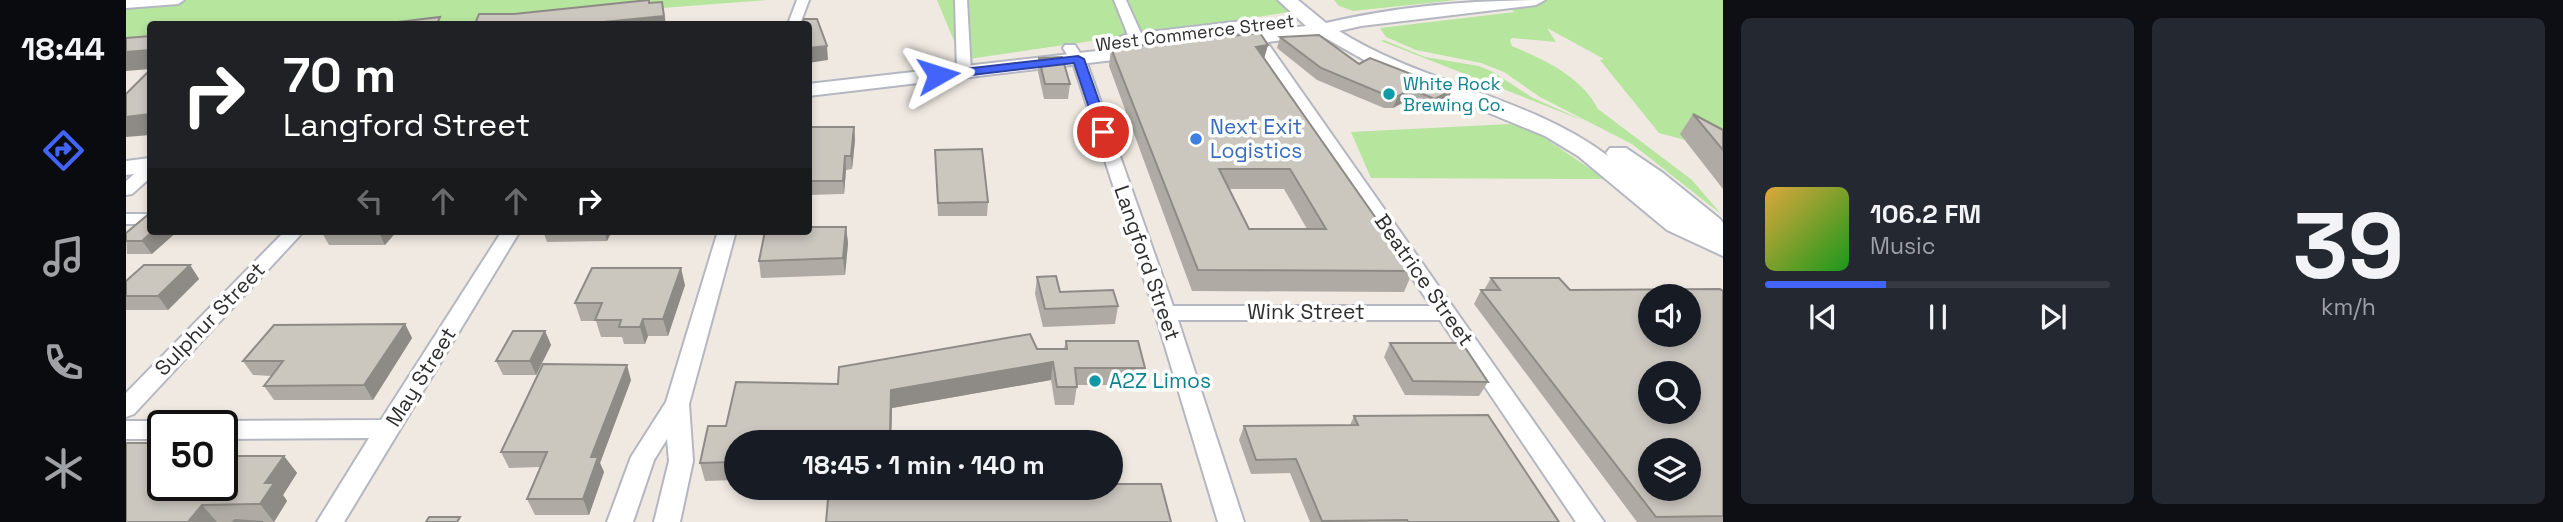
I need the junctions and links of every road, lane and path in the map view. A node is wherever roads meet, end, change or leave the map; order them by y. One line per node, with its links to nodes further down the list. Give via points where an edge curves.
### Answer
1 (178, 0): 8 (street)
2 (803, 0): 9 (street)
3 (961, 0): 14 (street)
4 (1120, 0): 12 (street)
5 (1287, 0): 10 (main road)
6 (1310, 0): 10 (main road)
7 (1536, 0): 10 (main road)
8 (126, 4)
9 (795, 21)
10 (1333, 23): 11 (main road, West Commerce Street); 12 (main road, West Commerce Street); 28 (main road, via 1365,54 1526,111 1598,158 1677,225)
11 (1257, 38): 13 (main road, West Commerce Street); 30 (street, Beatrice Street)
12 (1138, 40): 13 (main road, West Commerce Street)
13 (1074, 53): 14 (main road, West Commerce Street); 29 (street, Langford Street)
14 (963, 66): 15 (main road, West Commerce Street); 16 (main road, West Commerce Street)
15 (812, 78)
16 (812, 89)
17 (147, 150): 18 (main road)
18 (126, 153)
19 (126, 168): 20 (main road)
20 (147, 168)
21 (147, 171): 22 (street)
22 (126, 190)
23 (126, 219): 24 (street)
24 (147, 219)
25 (291, 235): 32 (street, Sulphur Street)
26 (509, 235): 33 (street, May Street)
27 (726, 235): 31 (street)
28 (1720, 246)
29 (1165, 313): 30 (street, Wink Street); 40 (street, Langford Street)
30 (1447, 313): 41 (street, Beatrice Street)
31 (677, 404): 38 (street, via 643,457); 39 (street, via 681,461)
32 (126, 408)
33 (389, 429): 36 (street); 37 (street, May Street)
34 (126, 430): 35 (street)
35 (147, 430)
36 (238, 430)
37 (330, 522)
38 (620, 522)
39 (667, 522)
40 (1231, 522)
41 (1591, 522)

